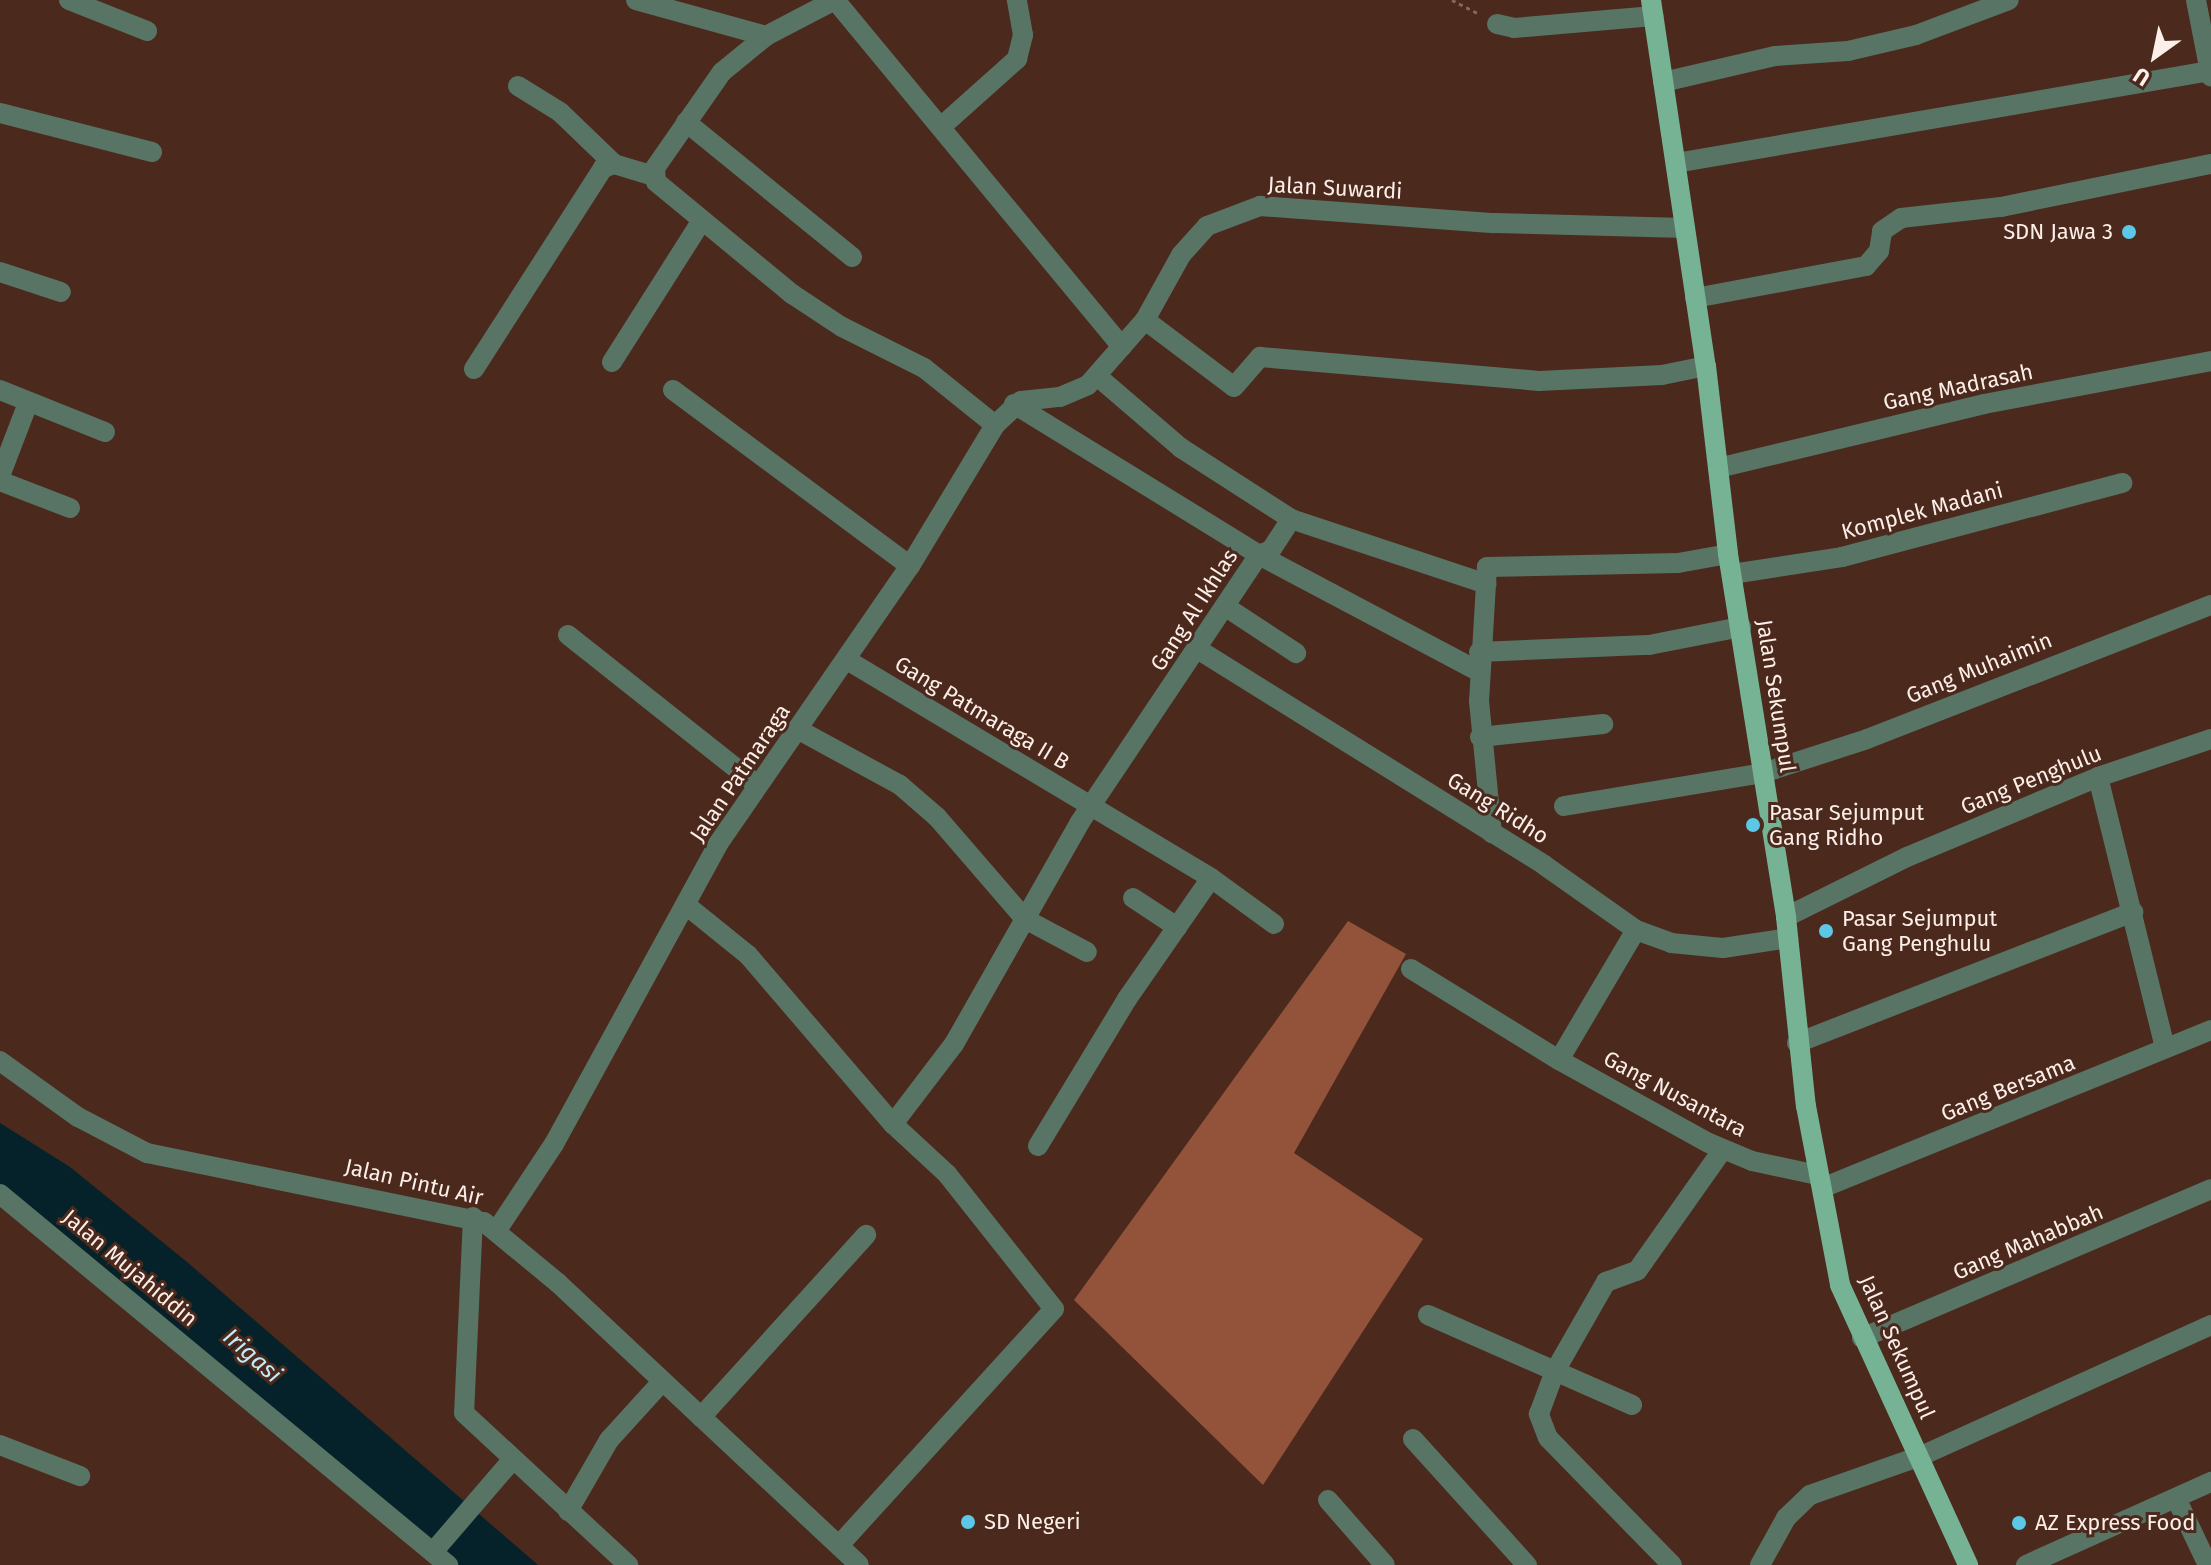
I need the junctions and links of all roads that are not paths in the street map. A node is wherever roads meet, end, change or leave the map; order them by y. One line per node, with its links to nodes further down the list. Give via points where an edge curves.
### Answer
1 (69, 0): 8 (street)
2 (636, 0): 9 (street)
3 (1017, 0): 15 (street, via 1023,35 1017,59)
4 (2009, 0): 11 (street, via 1952,26 1862,48 1775,56)
5 (2196, 0): 10 (street)
6 (1652, 8): 7 (street, via 1514,28); 11 (main road, Jalan Sekumpul)
7 (1497, 24)
8 (147, 31)
9 (766, 36): 14 (street, via 722,72); 15 (street, via 835,0)
10 (2210, 74): 17 (street)
11 (1663, 82): 17 (main road, Jalan Sekumpul)
12 (518, 86): 18 (street, via 560,112)
13 (0, 113): 16 (street)
14 (686, 122): 20 (street); 23 (street)
15 (942, 126): 28 (street)
16 (152, 152)
17 (1676, 163): 22 (main road, Jalan Sekumpul)
18 (614, 164): 20 (street); 32 (street, via 599,173)
19 (2211, 164): 26 (street, via 2001,207 1901,218 1882,231 1879,251 1866,266)
20 (654, 176): 21 (street)
21 (701, 222): 30 (street); 39 (street, via 792,294 842,327 924,368)
22 (1685, 228): 26 (main road, Jalan Sekumpul); 27 (street, Jalan Suwardi, via 1494,223 1260,206 1207,226 1181,255)
23 (852, 257)
24 (0, 272): 25 (street)
25 (61, 292)
26 (1695, 298): 31 (main road, Jalan Sekumpul)
27 (1145, 320): 28 (street, Jalan Suwardi); 31 (street, via 1234,387 1260,357 1539,381 1662,375)
28 (1122, 347): 33 (street, Jalan Suwardi)
29 (2211, 361): 42 (street, Gang Madrasah, via 1984,404)
30 (612, 362)
31 (1706, 366): 42 (main road, Jalan Sekumpul)
32 (474, 369)
33 (1097, 376): 36 (street, Jalan Suwardi, via 1081,391); 46 (street, via 1181,448)
34 (0, 390): 37 (street)
35 (673, 390): 49 (street)
36 (1069, 393): 38 (street); 40 (street)
37 (28, 403): 41 (street); 43 (street)
38 (1014, 404): 39 (street, Jalan Patmaraga); 40 (street)
39 (995, 425): 49 (street, Jalan Patmaraga)
40 (1054, 426): 47 (street)
41 (105, 432)
42 (1718, 468): 48 (main road, Jalan Sekumpul)
43 (0, 479): 45 (street)
44 (2122, 483): 48 (street, Komplek Madani, via 1842,557)
45 (70, 508)
46 (1291, 519): 47 (street, Gang Al Ikhlas, via 1271,550); 50 (street)
47 (1259, 555): 52 (street, Gang Al Ikhlas); 58 (street)
48 (1730, 564): 50 (street, via 1487,567); 53 (main road, Jalan Sekumpul)
49 (910, 566): 57 (street, Jalan Patmaraga)
50 (1486, 584): 58 (street)
51 (2211, 605): 63 (street, Gang Muhaimin, via 1867,739)
52 (1226, 607): 55 (street, Gang Al Ikhlas); 56 (street)
53 (1741, 627): 58 (street, via 1649,645); 63 (main road, Jalan Sekumpul)
54 (568, 635): 65 (street)
55 (1199, 650): 67 (street, Gang Al Ikhlas); 68 (street, Gang Ridho)
56 (1296, 653)
57 (847, 660): 60 (street, Jalan Patmaraga); 67 (street, Gang Patmaraga II B)
58 (1478, 662): 61 (street)
59 (1603, 724): 61 (street)
60 (799, 730): 65 (street, Jalan Patmaraga); 74 (street, via 900,785 937,817)
61 (1480, 737): 68 (street)
62 (2211, 739): 64 (street, Gang Penghulu)
63 (1763, 773): 66 (street, Gang Muhaimin); 73 (main road, Jalan Sekumpul)
64 (2098, 777): 72 (street); 73 (street, Gang Penghulu, via 1907,857)
65 (757, 785): 71 (street, Jalan Patmaraga)
66 (1564, 806)
67 (1093, 807): 69 (street, Gang Patmaraga II B); 74 (street, Gang Al Ikhlas)
68 (1492, 833): 77 (street, Gang Ridho)
69 (1211, 878): 75 (street, Gang Patmaraga II B); 76 (street)
70 (1133, 898): 76 (street)
71 (686, 905): 86 (street, via 748,955); 93 (street, Jalan Patmaraga, via 554,1144)
72 (2133, 912): 82 (street); 83 (street)
73 (1786, 917): 78 (main road, Jalan Sekumpul)
74 (1025, 919): 79 (street); 86 (street, Gang Al Ikhlas, via 954,1044)
75 (1274, 924)
76 (1177, 927): 87 (street)
77 (1636, 930): 78 (street, Gang Ridho, via 1671,943 1723,948); 84 (street)
78 (1788, 938): 82 (main road, Jalan Sekumpul)
79 (1087, 952)
80 (1411, 969): 84 (street, Gang Nusantara)
81 (2211, 1030): 83 (street, Gang Bersama)
82 (1797, 1043): 89 (main road, Jalan Sekumpul)
83 (2165, 1047): 89 (street, Gang Bersama)
84 (1559, 1060): 88 (street, Gang Nusantara)
85 (0, 1061): 92 (street, Jalan Pintu Air, via 78,1117 147,1153)
86 (893, 1124): 111 (street, via 956,1184 1054,1309)
87 (1038, 1146)
88 (1723, 1149): 89 (street, Gang Nusantara); 98 (street, via 1637,1271 1606,1282)
89 (1820, 1182): 97 (main road, Jalan Sekumpul, via 1840,1285)
90 (2211, 1189): 97 (street, Gang Mahabbah)
91 (0, 1194): 112 (street, Jalan Mujahiddin)
92 (473, 1217): 93 (street, Jalan Pintu Air); 105 (street, via 461,1404 471,1421)
93 (497, 1230): 99 (street, Jalan Pintu Air)
94 (866, 1235): 101 (street)
95 (1428, 1315): 98 (street)
96 (2211, 1325): 104 (street)
97 (1862, 1338): 104 (main road, Jalan Sekumpul)
98 (1555, 1371): 100 (street); 117 (street, via 1539,1414 1541,1429)
99 (660, 1384): 101 (street, Jalan Pintu Air); 110 (street, via 609,1440)
100 (1632, 1405)
101 (701, 1417): 111 (street, Jalan Pintu Air)
102 (1413, 1439): 116 (street)
103 (0, 1445): 106 (street)
104 (1921, 1456): 118 (street, via 1810,1495 1786,1518); 119 (main road, Jalan Sekumpul)
105 (512, 1460): 110 (street); 112 (street)
106 (80, 1476)
107 (2211, 1482): 108 (street)
108 (2176, 1498): 120 (street); 121 (street)
109 (1328, 1500): 115 (street)
110 (568, 1511): 113 (street)
111 (839, 1545): 114 (street, Jalan Pintu Air)
112 (441, 1553)
113 (628, 1565)
114 (859, 1565)
115 (1385, 1565)
116 (1527, 1565)
117 (1672, 1565)
118 (1760, 1565)
119 (1968, 1565)
120 (2026, 1565)
121 (2208, 1565)

